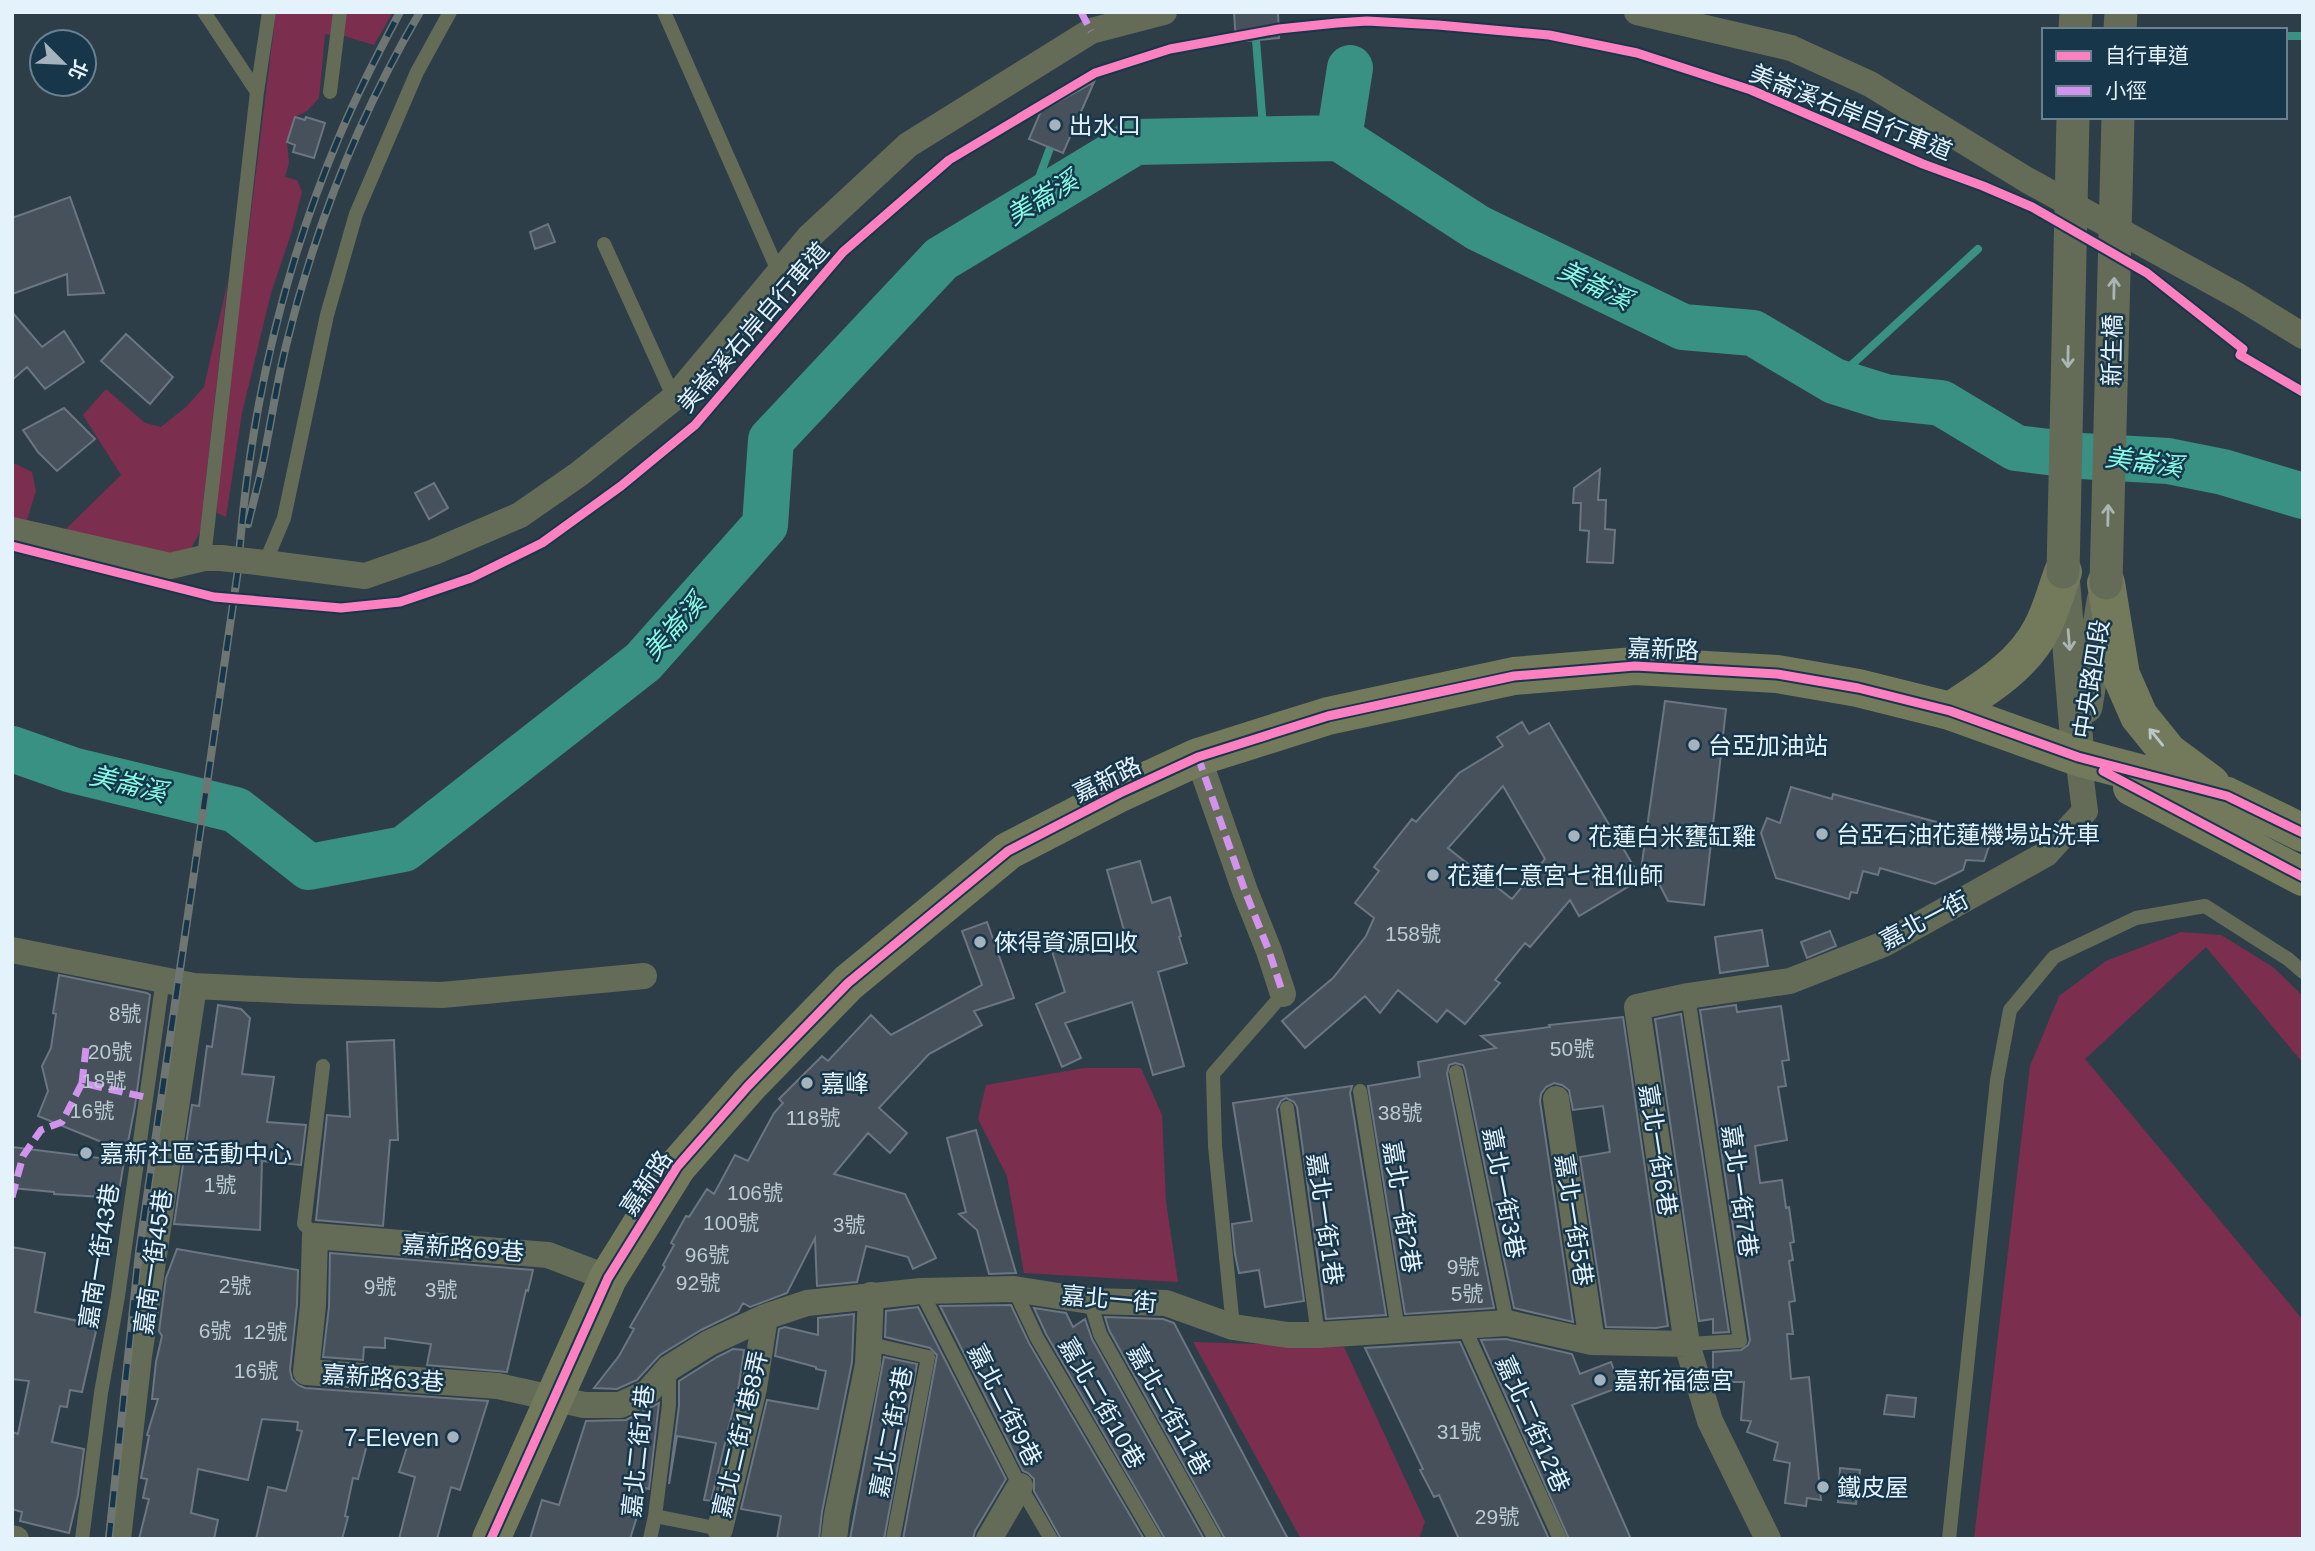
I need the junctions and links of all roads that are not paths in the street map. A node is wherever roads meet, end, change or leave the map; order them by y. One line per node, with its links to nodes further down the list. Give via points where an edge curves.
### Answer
1 (204, 12): 8 (lane)
2 (269, 12): 8 (lane)
3 (340, 12): 9 (lane)
4 (450, 12): 18 (lane, via 417,72 356,214 327,315 284,518)
5 (664, 12): 13 (lane)
6 (1164, 12): 13 (street, via 1091,31 908,145 809,237)
7 (1637, 12): 14 (street, via 1791,48 1870,84 2027,180)
8 (257, 92): 17 (lane)
9 (330, 92)
10 (2073, 119): 19 (street, 新生橋, one-way to 19, bridge)
11 (2118, 119): 20 (street, 新生橋, one-way to 11, bridge)
12 (604, 244): 15 (lane)
13 (779, 273): 15 (street)
14 (2303, 336)
15 (674, 398): 18 (street, via 520,515 434,552 365,576)
16 (12, 530): 17 (street, via 170,566)
17 (212, 558): 18 (street, bridge)
18 (265, 563)
19 (2063, 572): 21 (main road, via 2042,629 2018,662); 23 (street, 中央路四段, one-way to 23)
20 (2106, 583): 23 (street, 中央路四段); 24 (main road, one-way to 20, via 2168,752 2139,716 2121,676)
21 (1950, 711): 22 (main road, 嘉新路, via 1777,674 1635,666 1514,676 1328,716); 23 (main road, 嘉新路)
22 (1198, 757): 32 (street); 40 (main road, 嘉新路, via 1008,852 848,983 677,1167)
23 (2078, 757): 24 (main road, 嘉新路); 26 (main road, 嘉新路); 33 (street, 嘉北一街, via 2085,811 2046,854 1884,944 1790,981)
24 (2227, 796): 25 (main road, 嘉新路)
25 (2303, 833)
26 (2303, 877)
27 (12, 950): 30 (street)
28 (2303, 971): 70 (lane, via 2205,906 2136,918 2054,957 2010,1010 1997,1080)
29 (644, 976): 31 (street, via 442,995)
30 (163, 979): 31 (street); 58 (lane, 嘉南一街43巷)
31 (194, 986): 59 (street, 嘉南一街45巷, via 139,1356)
32 (1283, 994): 47 (lane, via 1213,1074 1215,1146)
33 (1688, 996): 52 (street, 嘉北一街6巷, via 1637,1007); 52 (lane, 嘉北一街7巷, via 1740,1341)
34 (323, 1066): 39 (lane, via 304,1224)
35 (1456, 1072): 46 (lane, 嘉北一街3巷)
36 (1360, 1091): 49 (lane, 嘉北一街2巷)
37 (1556, 1099): 51 (street, 嘉北一街5巷)
38 (1287, 1108): 50 (lane, 嘉北一街1巷)
39 (315, 1236): 40 (street, 嘉新路69巷, via 548,1255); 54 (street, 嘉新路63巷, via 306,1373 498,1386)
40 (608, 1278): 54 (main road, 嘉新路)
41 (1014, 1289): 42 (street, 嘉北一街); 44 (street, 嘉北一街); 66 (lane, 嘉北二街10巷, via 1037,1338)
42 (920, 1292): 43 (street, 嘉北一街); 55 (lane, 嘉北二街9巷)
43 (871, 1296): 45 (street, 嘉北一街, via 807,1303); 62 (street, via 868,1364); 63 (lane, 嘉北二街3巷, via 870,1345 928,1357)
44 (1090, 1301): 47 (street, 嘉北一街, via 1166,1303); 67 (lane, 嘉北二街11巷, via 1100,1334)
45 (765, 1317): 53 (street, 嘉北一街); 57 (street, 嘉北二街1巷8弄, via 754,1388)
46 (1507, 1323): 48 (street, 嘉北一街); 51 (street, 嘉北一街)
47 (1233, 1327): 50 (street, 嘉北一街)
48 (1464, 1327): 49 (street, 嘉北一街); 68 (lane, 嘉北二街12巷)
49 (1398, 1330): 50 (street, 嘉北一街)
50 (1318, 1335)
51 (1592, 1342): 52 (street, 嘉北一街)
52 (1688, 1344): 69 (street, via 1710,1421)
53 (669, 1368): 54 (street, 嘉北一街, via 648,1393 620,1405 584,1405); 56 (lane, 嘉北二街1巷)
54 (554, 1397): 60 (main road, 嘉新路)
55 (1020, 1486): 64 (street); 65 (lane, 嘉北二街9巷)
56 (655, 1516): 57 (lane, 嘉北二街1巷8弄); 61 (lane, 嘉北二街1巷)
57 (720, 1529)
58 (82, 1539)
59 (118, 1539)
60 (491, 1539)
61 (650, 1539)
62 (834, 1539)
63 (893, 1539)
64 (989, 1539)
65 (1051, 1539)
66 (1155, 1539)
67 (1215, 1539)
68 (1560, 1539)
69 (1768, 1539)
70 (1949, 1539)

